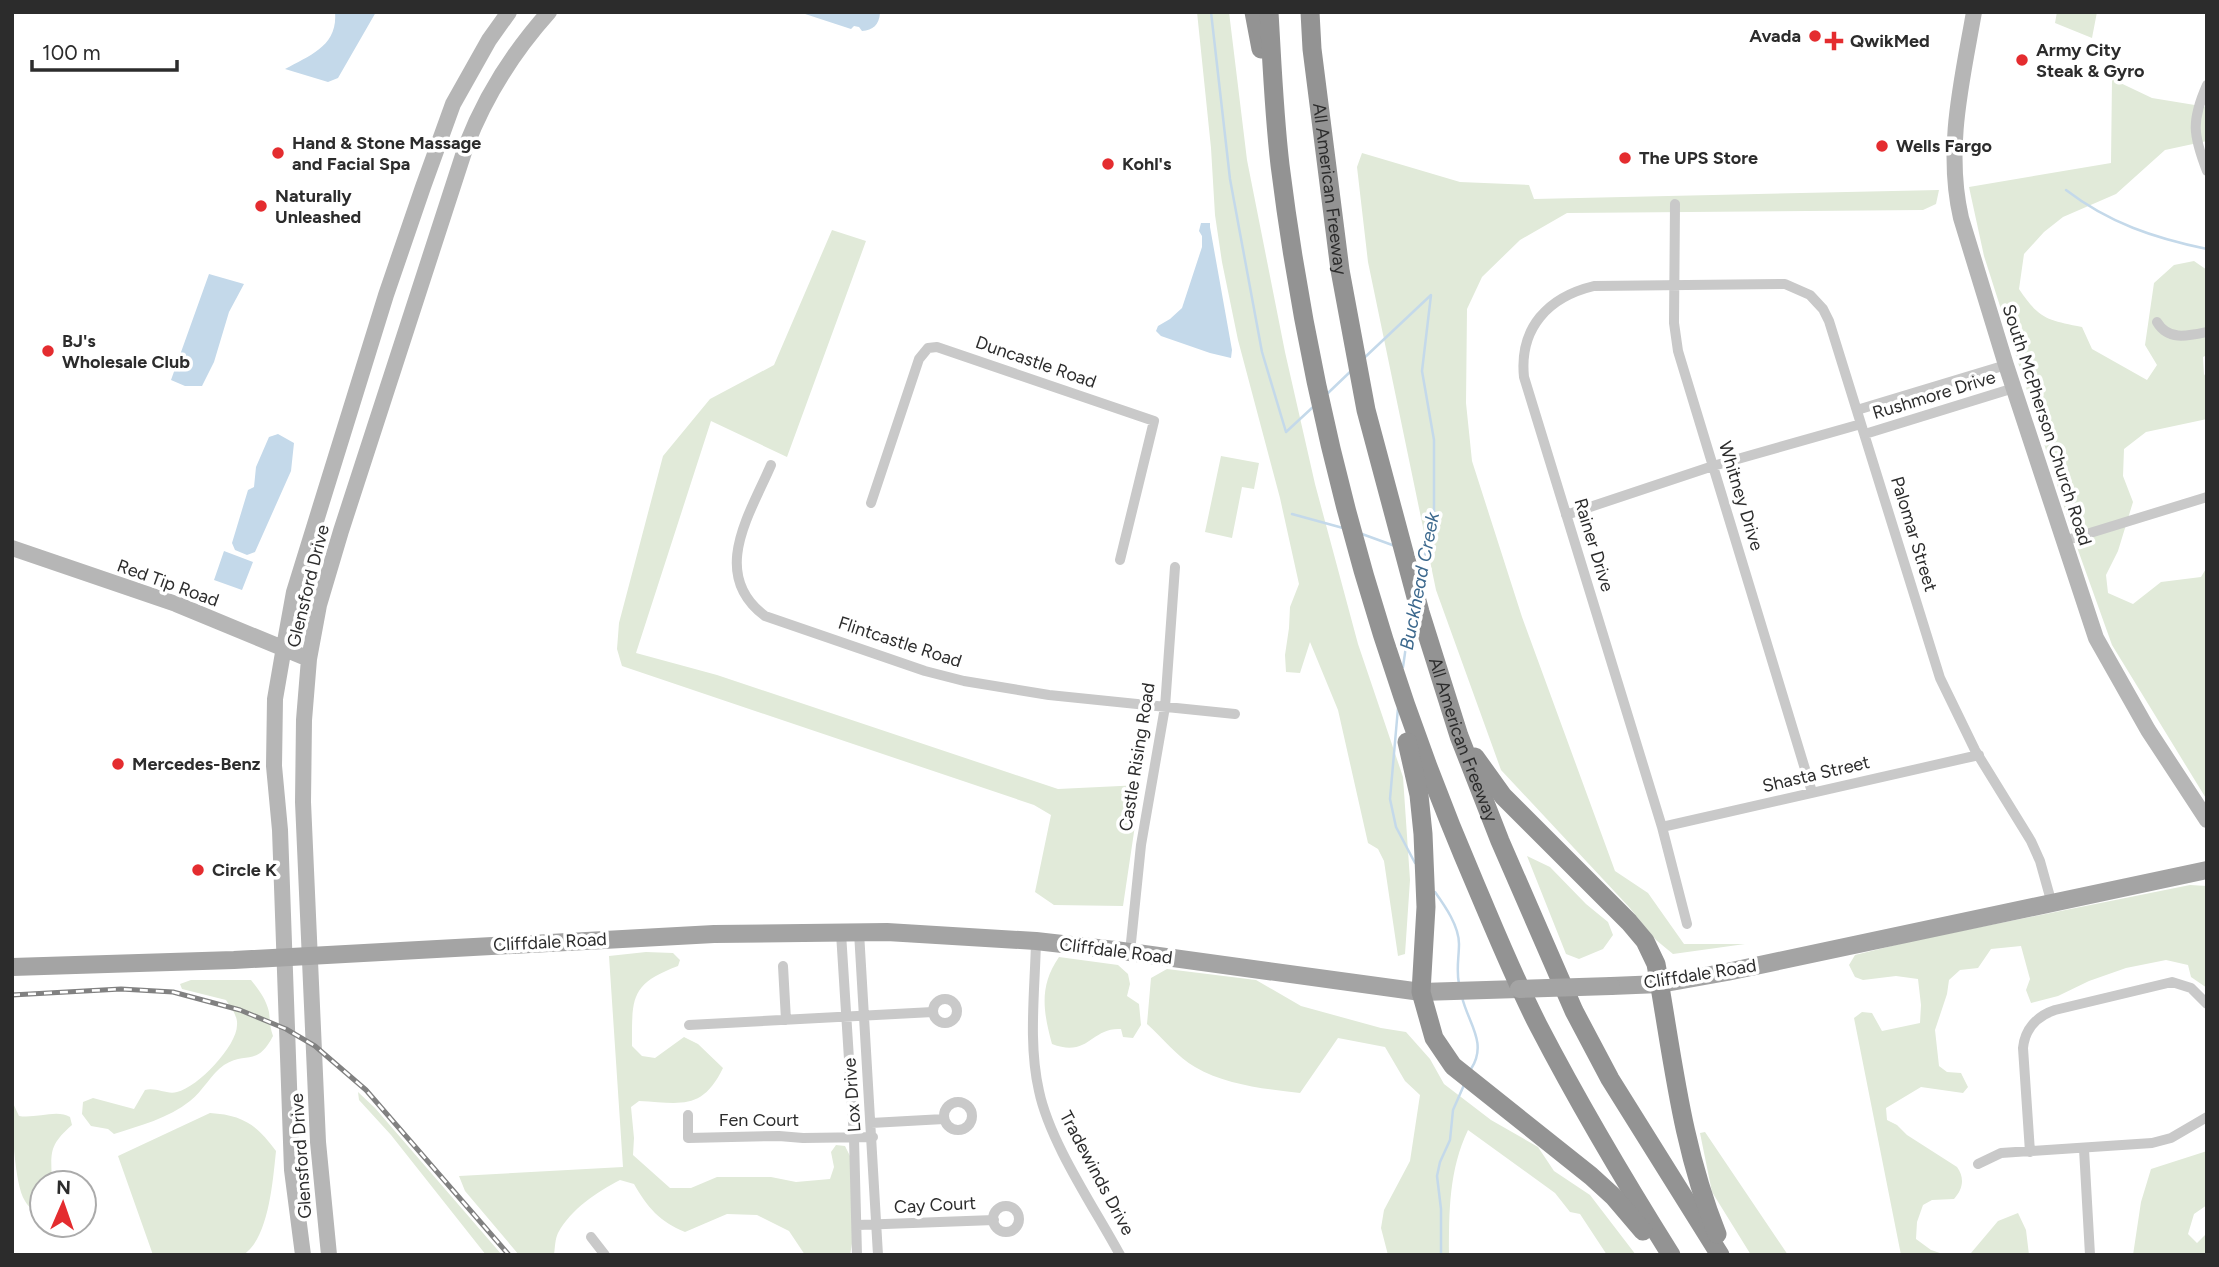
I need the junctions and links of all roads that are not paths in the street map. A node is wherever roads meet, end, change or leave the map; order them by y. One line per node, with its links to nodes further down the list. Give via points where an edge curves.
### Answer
1 (509, 12): 28 (main road, Glensford Drive, via 459,92 436,150 294,592)
2 (549, 12): 29 (main road, Glensford Drive, via 512,58 466,146 341,531)
3 (1254, 12): 8 (highway)
4 (1269, 12): 8 (highway)
5 (1313, 12): 32 (highway, All American Freeway, via 1312,49 1340,270 1366,410)
6 (1975, 12): 14 (main road, South McPherson Church Road, via 1956,112 1956,189)
7 (2207, 85): 9 (street, via 2196,112 2195,131)
8 (1279, 160): 27 (highway, via 1319,396)
9 (2207, 172)
10 (1675, 204): 11 (street, Whitney Drive)
11 (1675, 284): 16 (street, Palomar Street, via 1785,284 1810,295 1829,321); 19 (street, Whitney Drive, via 1678,351); 22 (street, Rainer Drive, via 1580,290 1546,310 1530,332 1523,357 1524,377)
12 (2157, 322): 13 (street, via 2171,335)
13 (2207, 332)
14 (2006, 365): 15 (main road, South McPherson Church Road); 16 (street, Rushmore Drive)
15 (2014, 388): 17 (street, Rushmore Drive); 23 (main road, South McPherson Church Road)
16 (1857, 410): 17 (street, Palomar Street)
17 (1863, 429): 19 (street, Rushmore Drive); 33 (street, Palomar Street, via 1940,678)
18 (771, 465): 30 (street, Flintcastle Road, via 736,552 741,585 765,615 964,681)
19 (1713, 466): 22 (street, Rushmore Drive); 34 (street, Whitney Drive)
20 (2207, 497): 23 (street)
21 (871, 503): 25 (street, Duncastle Road, via 919,359 928,348 937,347 1154,421)
22 (1566, 515): 36 (street, Rainer Drive)
23 (2064, 541): 35 (main road, South McPherson Church Road, via 2101,648)
24 (12, 548): 28 (main road, Red Tip Road)
25 (1120, 560)
26 (1175, 567): 30 (street, Castle Rising Road)
27 (1382, 639): 49 (highway, via 1419,794 1426,907); 76 (highway, via 1454,835 1536,1022 1609,1156)
28 (284, 647): 29 (main road, Red Tip Road); 45 (main road, Glensford Drive, via 275,699 274,766)
29 (309, 659): 44 (main road, Glensford Drive, via 303,802)
30 (1165, 707): 31 (street, Flintcastle Road); 43 (street, Castle Rising Road, via 1141,845)
31 (1235, 714)
32 (1459, 736): 48 (highway, via 1503,796 1645,941); 77 (highway, All American Freeway, via 1574,1011 1617,1090)
33 (1979, 755): 34 (street, Shasta Street); 38 (street, Palomar Street, via 2031,841)
34 (1812, 792): 36 (street, Shasta Street)
35 (2207, 820)
36 (1662, 827): 39 (street, Rainer Drive)
37 (2207, 870): 38 (main road, Cliffdale Road)
38 (2052, 904): 48 (main road, Cliffdale Road)
39 (1686, 924)
40 (859, 932): 41 (main road, Cliffdale Road); 42 (main road, Cliffdale Road); 52 (street, Lox Drive)
41 (841, 933): 44 (main road, Cliffdale Road, via 713,934); 53 (street, Lox Drive)
42 (1036, 941): 43 (main road, Cliffdale Road); 74 (street, Tradewinds Drive, via 1034,1054 1039,1093 1052,1131)
43 (1130, 952): 49 (main road, Cliffdale Road)
44 (310, 956): 45 (main road, Cliffdale Road); 70 (main road, Glensford Drive, via 318,1142)
45 (285, 957): 47 (main road, Cliffdale Road); 69 (main road, Glensford Drive, via 292,1170)
46 (783, 966): 54 (street)
47 (12, 967)
48 (1660, 984): 49 (main road, Cliffdale Road, bridge); 77 (highway, via 1684,1130)
49 (1421, 992): 75 (highway, via 1434,1038 1453,1066 1614,1197)
50 (2207, 1004): 63 (street, via 2191,988 2172,982 2055,1010 2037,1019 2023,1048)
51 (933, 1012): 52 (street)
52 (864, 1016): 53 (street); 59 (street, Lox Drive)
53 (846, 1017): 54 (street); 61 (street, Lox Drive)
54 (786, 1020): 55 (street)
55 (689, 1025)
56 (688, 1115): 61 (street, Fen Court, via 688,1138)
57 (2207, 1117): 62 (street, via 2171,1138 2152,1143)
58 (944, 1119): 59 (street)
59 (871, 1123): 60 (street, Lox Drive)
60 (873, 1137): 61 (street); 67 (street, Lox Drive)
61 (854, 1138): 66 (street, Lox Drive)
62 (2084, 1149): 63 (street); 78 (street)
63 (2030, 1152): 64 (street, via 2001,1153)
64 (1978, 1164)
65 (994, 1220): 67 (street, Cay Court)
66 (858, 1225): 67 (street, Cay Court); 72 (street, Lox Drive)
67 (877, 1225): 73 (street, Lox Drive)
68 (591, 1237): 71 (street)
69 (303, 1255)
70 (329, 1255)
71 (604, 1255)
72 (857, 1255)
73 (878, 1255)
74 (1120, 1255)
75 (1661, 1255)
76 (1671, 1255)
77 (1723, 1255)
78 (2090, 1255)

